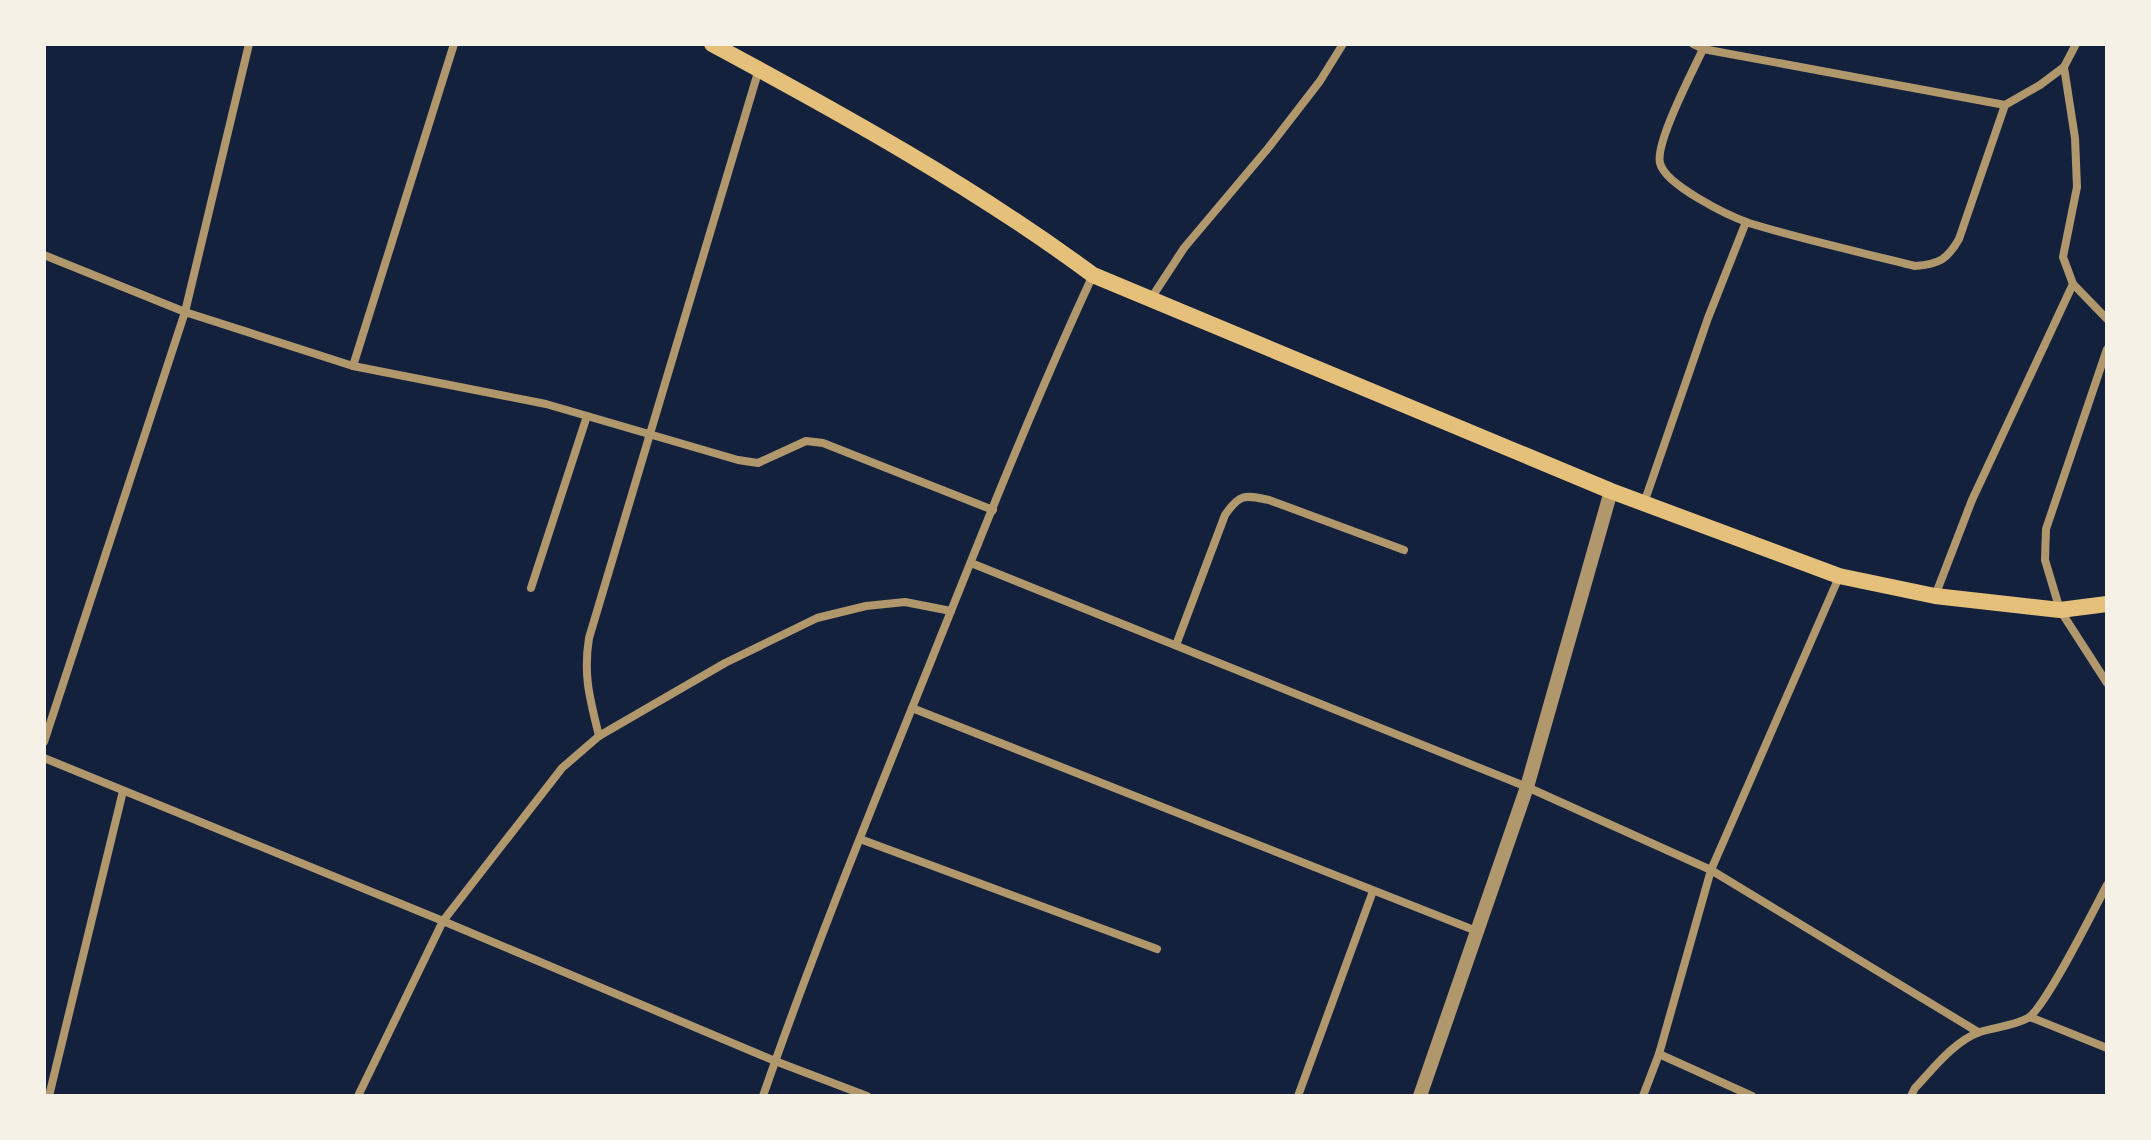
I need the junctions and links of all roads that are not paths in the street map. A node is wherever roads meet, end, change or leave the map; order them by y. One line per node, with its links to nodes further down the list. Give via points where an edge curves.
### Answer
1 (249, 44): 17 (street)
2 (454, 44): 20 (street)
3 (712, 44): 10 (main road)
4 (1343, 44): 16 (street, via 1269,147 1184,248)
5 (1693, 44): 8 (street)
6 (2076, 44): 9 (street)
7 (1731, 48): 8 (street); 11 (street)
8 (1703, 49): 12 (street, via 1661,143 1660,164 1685,191)
9 (2064, 67): 11 (street); 15 (street, via 2077,187 2063,257)
10 (759, 69): 14 (main road, via 876,135); 22 (street)
11 (2005, 105): 12 (street, via 1959,239 1949,256 1932,265 1915,266)
12 (1746, 222): 24 (street)
13 (44, 255): 17 (street)
14 (1093, 275): 16 (main road); 25 (street, via 1041,386)
15 (2073, 284): 18 (street); 30 (street, via 1972,500)
16 (1150, 301): 23 (main road)
17 (185, 312): 20 (street); 38 (street)
18 (2107, 319)
19 (2107, 349): 32 (street, via 2046,529 2045,560)
20 (353, 366): 21 (street)
21 (587, 416): 22 (street); 29 (street)
22 (648, 433): 25 (street, via 758,463 806,441 823,443); 37 (street, via 584,663)
23 (1611, 491): 24 (main road); 40 (street)
24 (1643, 503): 28 (main road)
25 (993, 510): 27 (street)
26 (1404, 550): 34 (street, via 1246,495 1225,515)
27 (971, 563): 33 (street); 34 (street)
28 (1839, 576): 30 (main road); 43 (street)
29 (531, 588)
30 (1935, 596): 32 (main road)
31 (2107, 604): 32 (main road)
32 (2060, 610): 35 (street)
33 (951, 611): 36 (street); 37 (street, via 905,602 817,618 725,663)
34 (1176, 645): 40 (street)
35 (2107, 683)
36 (912, 708): 42 (street); 45 (street)
37 (599, 736): 46 (street, via 562,768)
38 (44, 742)
39 (44, 758): 41 (street)
40 (1527, 787): 43 (street); 47 (street)
41 (123, 791): 46 (street); 54 (street)
42 (860, 839): 48 (street); 53 (street)
43 (1711, 870): 50 (street); 52 (street)
44 (2107, 885): 49 (street)
45 (1373, 891): 47 (street); 58 (street)
46 (443, 921): 53 (street); 55 (street)
47 (1479, 932): 59 (street)
48 (1157, 949)
49 (2030, 1017): 50 (street); 51 (street)
50 (1978, 1032): 62 (street, via 1950,1051)
51 (2107, 1048)
52 (1659, 1054): 60 (street); 61 (street)
53 (775, 1061): 56 (street); 57 (street)
54 (49, 1096)
55 (358, 1096)
56 (763, 1096)
57 (867, 1096)
58 (1298, 1096)
59 (1420, 1096)
60 (1643, 1096)
61 (1752, 1096)
62 (1911, 1096)

